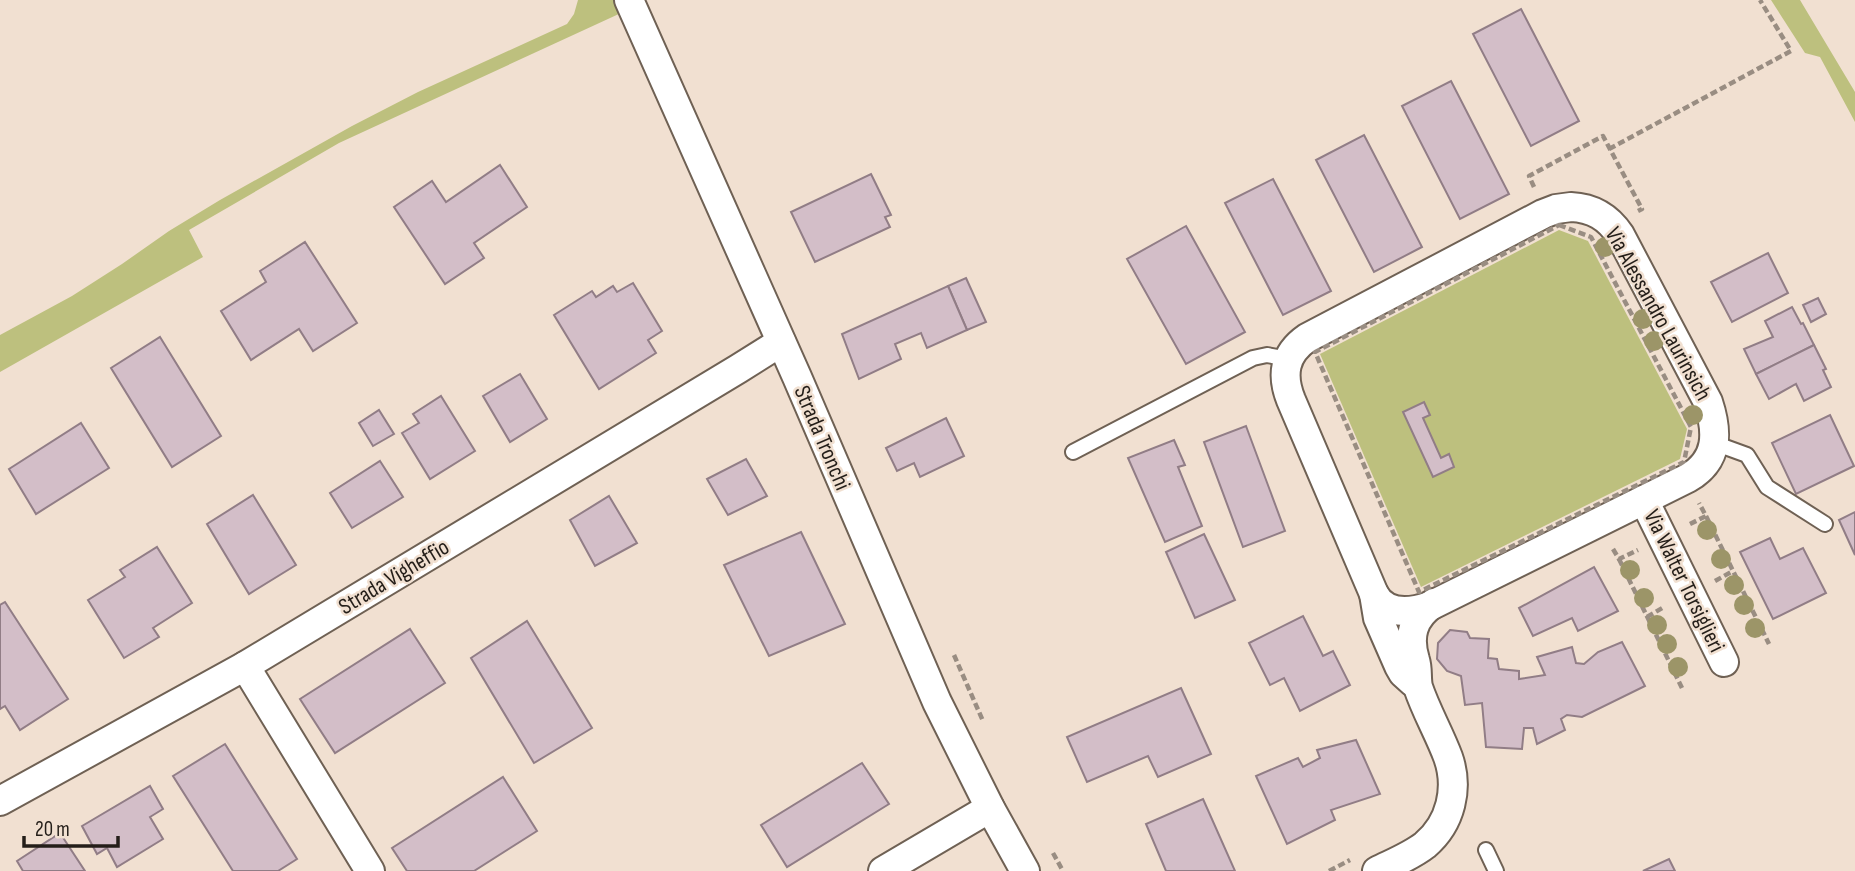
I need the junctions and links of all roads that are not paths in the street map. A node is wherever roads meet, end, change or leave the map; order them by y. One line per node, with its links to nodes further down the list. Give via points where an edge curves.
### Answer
1 (629, 0): 2 (street, Strada Tronchi)
2 (781, 342): 11 (street, Strada Vigheffio); 14 (street, Strada Tronchi, via 913,650)
3 (1288, 359): 4 (street, Via Alessandro Laurinsich, via 1307,338 1543,214 1563,208 1586,209 1606,218 1620,236 1708,402); 5 (lane, via 1253,358); 8 (street, via 1284,375 1288,393)
4 (1714, 443): 6 (street, via 1708,461 1696,473); 7 (lane, via 1747,455 1767,487)
5 (1073, 452)
6 (1644, 500): 9 (street); 10 (street, Via Walter Torsiglieri)
7 (1825, 524)
8 (1374, 594): 9 (street, via 1381,604 1404,611); 12 (street, via 1378,618 1399,666)
9 (1434, 603): 12 (street, via 1418,618 1411,639)
10 (1724, 662)
11 (245, 667): 13 (street, Strada Vigheffio); 17 (street)
12 (1419, 689): 16 (street, via 1452,769 1450,807 1440,828 1423,846)
13 (0, 801)
14 (990, 808): 18 (street); 19 (street, Strada Tronchi)
15 (1486, 850): 20 (lane)
16 (1365, 865)
17 (370, 871)
18 (883, 871)
19 (1025, 871)
20 (1496, 871)

